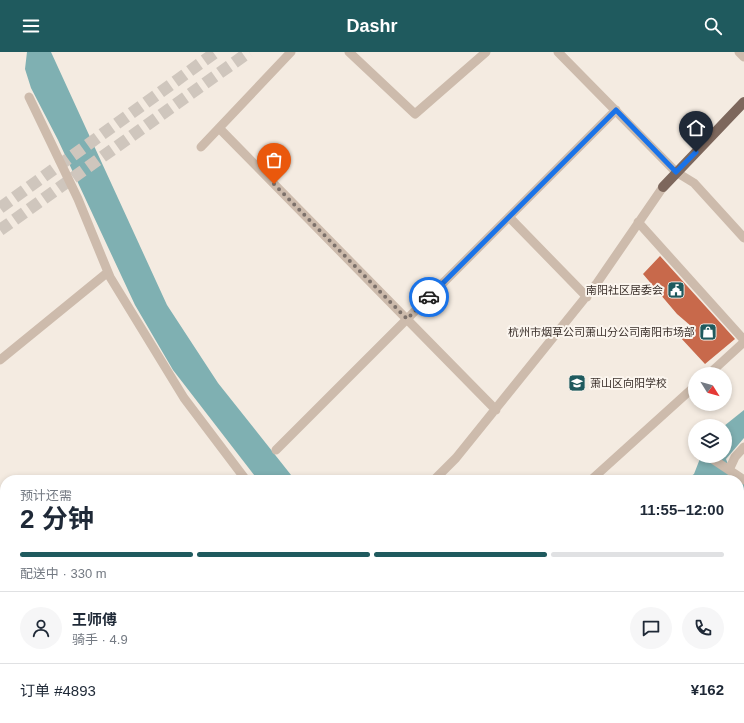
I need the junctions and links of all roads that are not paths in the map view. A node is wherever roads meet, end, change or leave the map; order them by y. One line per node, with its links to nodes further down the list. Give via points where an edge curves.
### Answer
1 (291, 52): 10 (street)
2 (349, 52): 3 (street, via 415,114)
3 (486, 52)
4 (558, 52): 9 (street)
5 (739, 52): 6 (street)
6 (744, 57)
7 (29, 97): 17 (street, via 78,199)
8 (744, 102): 12 (main road)
9 (616, 110): 12 (street); 14 (street)
10 (219, 128): 11 (street); 19 (street)
11 (201, 147)
12 (676, 172): 13 (main road); 16 (street, via 694,183)
13 (663, 187): 15 (street)
14 (509, 217): 18 (street); 19 (street)
15 (638, 222): 18 (street); 20 (street)
16 (744, 238)
17 (108, 272): 21 (street); 29 (street, via 184,398)
18 (587, 297): 24 (street)
19 (407, 319): 24 (street); 26 (street)
20 (744, 341): 22 (street)
21 (0, 360)
22 (716, 367)
23 (688, 392): 31 (street)
24 (496, 410): 30 (street)
25 (744, 447): 28 (street, via 735,457)
26 (276, 450)
27 (718, 463): 28 (street)
28 (729, 470): 32 (street)
29 (242, 475)
30 (439, 475)
31 (597, 475)
32 (737, 475)

